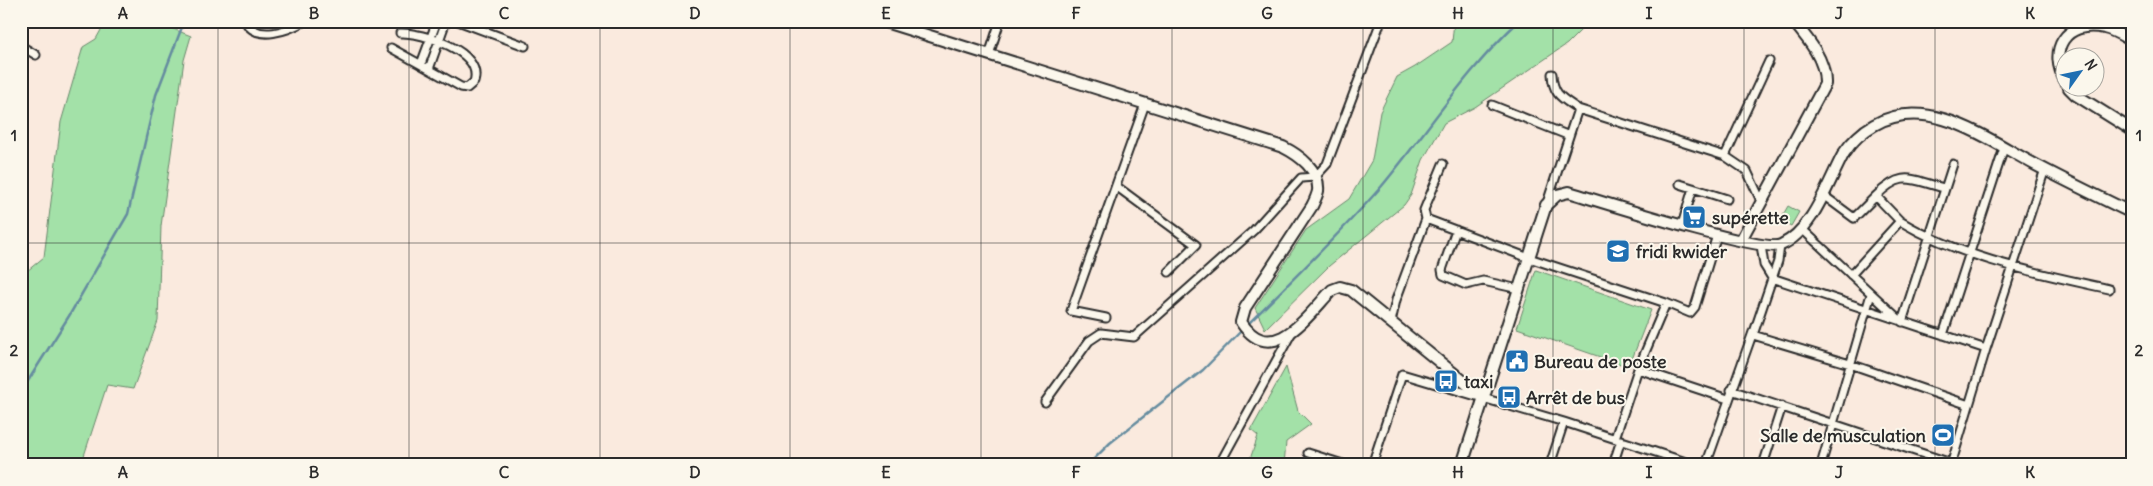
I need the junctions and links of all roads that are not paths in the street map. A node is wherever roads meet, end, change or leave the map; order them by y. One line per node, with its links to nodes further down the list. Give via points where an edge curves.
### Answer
1 (245, 21): 10 (street, via 253,29 268,34)
2 (305, 21): 10 (street)
3 (438, 21): 12 (street)
4 (446, 21): 13 (street)
5 (458, 21): 16 (street)
6 (882, 21): 20 (street)
7 (1000, 21): 20 (street)
8 (1381, 21): 36 (street, via 1327,164)
9 (1793, 21): 44 (street, via 1821,60 1826,71 1825,84)
10 (288, 24)
11 (400, 33): 12 (street)
12 (431, 38): 13 (street); 22 (street)
13 (439, 41): 23 (street); 23 (street, via 466,56 476,79 471,86 461,88)
14 (2132, 41): 18 (street, via 2115,31 2089,27 2072,32)
15 (21, 46): 19 (street)
16 (525, 46)
17 (391, 48): 22 (street)
18 (2059, 48)
19 (36, 55)
20 (989, 55): 26 (street)
21 (1769, 61): 32 (street)
22 (421, 64): 23 (street)
23 (429, 69)
24 (1552, 74): 28 (street, via 1552,88)
25 (2081, 98): 29 (street)
26 (1145, 104): 36 (street, via 1283,147 1298,155); 38 (street)
27 (1492, 105): 30 (street)
28 (1578, 108): 30 (street); 32 (street)
29 (2132, 130)
30 (1567, 135): 45 (street)
31 (2004, 148): 35 (street); 41 (street, via 1967,127 1934,117 1907,113 1887,117 1864,130 1845,151); 57 (street)
32 (1725, 156): 44 (street, via 1747,171)
33 (1442, 164): 47 (street, via 1424,210)
34 (1953, 164): 40 (street)
35 (2045, 169): 46 (street); 59 (street)
36 (1315, 177): 72 (street, via 1318,191 1312,206 1245,308 1241,322 1249,334 1261,341 1275,341); 80 (street, via 1301,178 1254,230 1134,337 1101,333 1089,341)
37 (1680, 184): 39 (street)
38 (1116, 186): 60 (street, via 1196,245); 68 (street, via 1071,311)
39 (1693, 188): 43 (street); 49 (street)
40 (1944, 188): 42 (street, via 1912,178 1896,179); 53 (street)
41 (1823, 195): 42 (street, via 1854,218); 50 (street)
42 (1876, 196): 48 (street)
43 (1727, 199)
44 (1761, 201): 54 (street)
45 (1546, 205): 49 (street, via 1557,195 1569,192); 58 (street)
46 (2132, 213)
47 (1426, 219): 51 (street); 69 (street)
48 (1900, 221): 53 (street); 61 (street)
49 (1682, 225): 52 (street)
50 (1802, 229): 56 (street); 61 (street)
51 (1456, 230): 58 (street); 63 (street, via 1442,270 1446,277 1466,284 1483,281)
52 (1718, 235): 54 (street); 66 (street, via 1695,307 1690,312)
53 (1928, 238): 57 (street); 70 (street)
54 (1741, 240): 55 (street)
55 (1760, 245): 56 (street); 62 (street, via 1764,265)
56 (1780, 245): 62 (street)
57 (1970, 252): 59 (street); 73 (street)
58 (1529, 258): 63 (street); 66 (street)
59 (2012, 267): 64 (street); 74 (street)
60 (1170, 272)
61 (1851, 276): 65 (street)
62 (1772, 278): 67 (street); 71 (street)
63 (1519, 289): 78 (street)
64 (2108, 289)
65 (1871, 294): 67 (street); 70 (street)
66 (1666, 303): 76 (street)
67 (1866, 311): 70 (street); 75 (street)
68 (1106, 318)
69 (1391, 322): 72 (street, via 1351,290 1340,287 1332,290); 78 (street)
70 (1902, 322): 73 (street)
71 (1754, 329): 75 (street, via 1753,335); 77 (street)
72 (1292, 332): 88 (street)
73 (1943, 335): 74 (street)
74 (1986, 349): 81 (street)
75 (1850, 364): 81 (street); 84 (street)
76 (1638, 369): 79 (street); 85 (street)
77 (1731, 390): 79 (street); 82 (street)
78 (1484, 398): 83 (street); 90 (street, via 1402,374); 91 (street)
79 (1728, 399): 95 (street)
80 (1045, 402)
81 (1969, 405): 87 (street)
82 (1782, 406): 84 (street); 96 (street)
83 (1564, 422): 85 (street); 92 (street)
84 (1833, 423): 87 (street); 97 (street)
85 (1618, 439): 93 (street); 94 (street)
86 (1308, 453): 89 (street)
87 (1952, 464)
88 (1219, 465)
89 (1346, 465)
90 (1372, 465)
91 (1462, 465)
92 (1550, 465)
93 (1613, 465)
94 (1695, 465)
95 (1706, 465)
96 (1764, 465)
97 (1821, 465)

